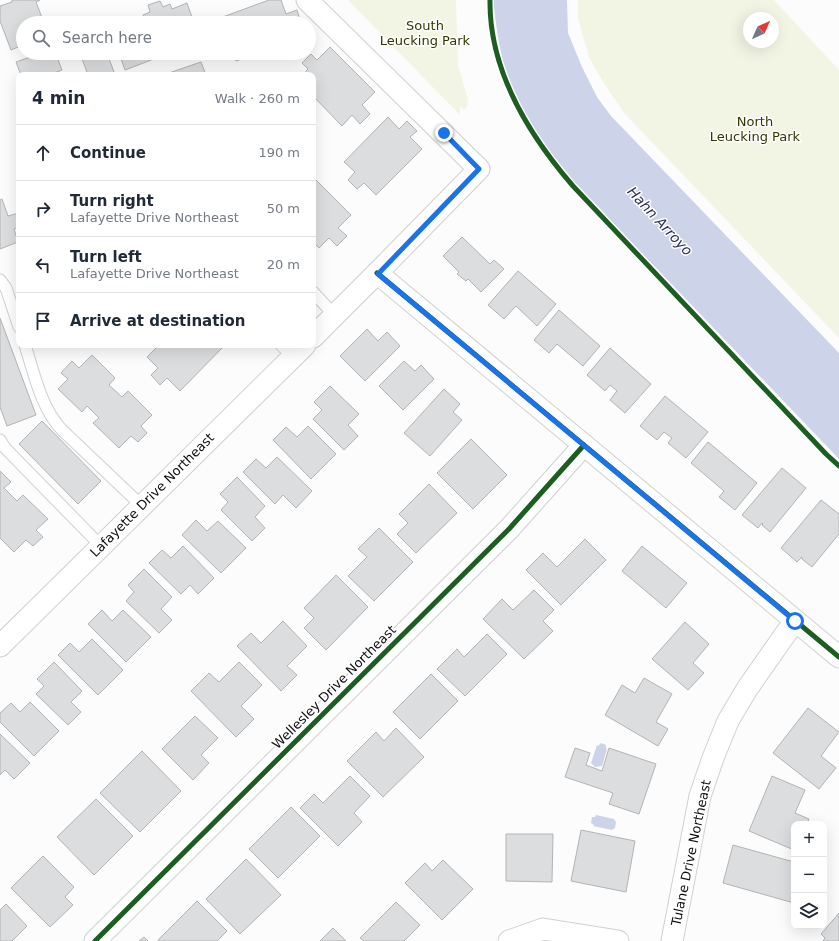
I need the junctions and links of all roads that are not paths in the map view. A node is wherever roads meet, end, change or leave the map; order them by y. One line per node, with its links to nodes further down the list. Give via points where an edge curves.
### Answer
1 (307, 0): 2 (street, via 479,169)
2 (378, 274): 5 (street); 11 (street)
3 (0, 280): 6 (lane, via 6,288)
4 (316, 295): 5 (lane)
5 (335, 316): 7 (street)
6 (16, 318)
7 (316, 334)
8 (26, 348): 12 (lane, via 46,408 52,418)
9 (293, 349): 12 (street, Lafayette Drive Northeast)
10 (0, 440): 13 (lane)
11 (584, 445): 14 (street); 17 (street, Wellesley Drive Northeast, via 508,529)
12 (142, 506): 13 (street, Lafayette Drive Northeast)
13 (101, 546): 15 (street, Lafayette Drive Northeast)
14 (795, 621): 16 (street); 20 (street, Tulane Drive Northeast, via 747,689 728,721 713,758 699,803)
15 (0, 646)
16 (839, 657)
17 (95, 941)
18 (510, 941): 19 (street, via 543,929)
19 (618, 941)
20 (672, 941)

